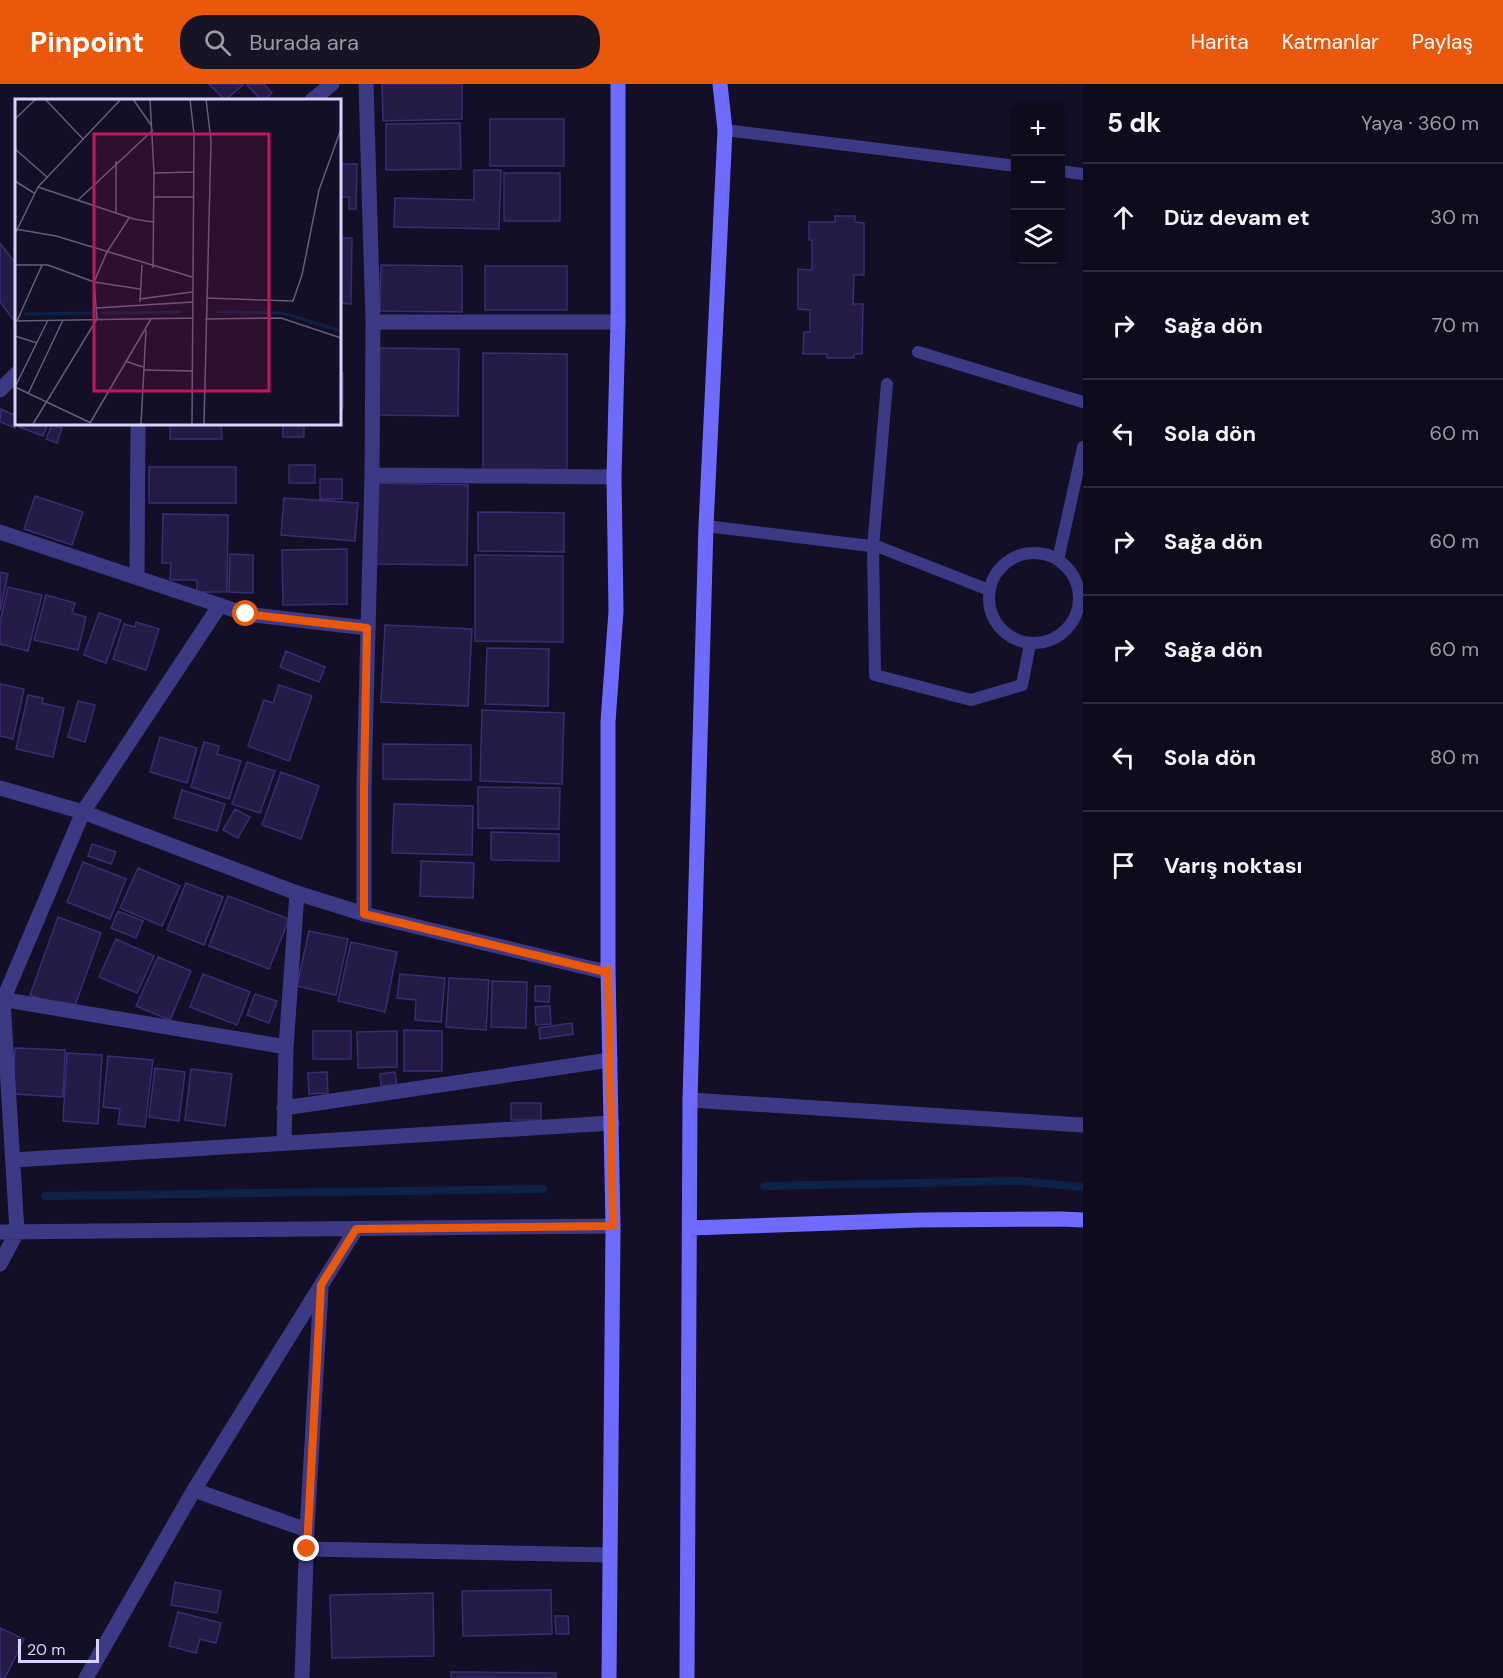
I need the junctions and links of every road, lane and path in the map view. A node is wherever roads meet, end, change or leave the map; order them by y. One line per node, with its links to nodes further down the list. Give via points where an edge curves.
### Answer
1 (332, 84): 5 (street)
2 (366, 84): 10 (street)
3 (618, 84): 11 (main road)
4 (720, 84): 6 (main road)
5 (313, 99)
6 (725, 130): 7 (lane); 21 (main road)
7 (1011, 165)
8 (1065, 172): 9 (lane)
9 (1083, 174)
10 (373, 322): 11 (street); 19 (street)
11 (618, 322): 20 (main road)
12 (918, 352): 16 (lane)
13 (15, 375): 15 (street)
14 (887, 384): 23 (lane)
15 (0, 390)
16 (1083, 402)
17 (138, 424): 25 (street)
18 (1083, 447): 24 (lane)
19 (372, 475): 20 (street); 29 (street)
20 (614, 477): 35 (main road, via 616,611 608,722)
21 (706, 526): 23 (lane); 39 (main road)
22 (0, 532): 25 (street)
23 (873, 547): 26 (lane); 30 (lane, via 875,675 971,700 1022,685)
24 (1058, 560): 26 (lane, via 1045,554 1016,556 1003,564); 28 (lane, via 1077,583)
25 (137, 577): 27 (street)
26 (989, 590): 30 (lane, via 988,605 1002,632)
27 (220, 605): 29 (street, via 246,614); 32 (street)
28 (1080, 613): 30 (lane, via 1060,636 1046,643)
29 (367, 628): 34 (street)
30 (1030, 644)
31 (0, 788): 32 (street)
32 (83, 812): 33 (street); 36 (street)
33 (297, 893): 34 (street); 37 (street)
34 (364, 914): 35 (street, via 606,972)
35 (608, 969): 38 (main road)
36 (1, 999): 37 (street); 44 (street)
37 (285, 1047): 40 (street)
38 (610, 1060): 40 (street); 41 (main road)
39 (690, 1100): 42 (street); 47 (main road)
40 (284, 1108): 43 (street)
41 (612, 1123): 43 (street); 46 (main road)
42 (1083, 1125)
43 (284, 1143): 44 (street)
44 (14, 1160): 50 (street)
45 (1083, 1221): 47 (main road, via 920,1220)
46 (613, 1226): 48 (street); 56 (main road)
47 (690, 1228): 60 (main road)
48 (356, 1229): 50 (street); 52 (street)
49 (0, 1232): 50 (street)
50 (17, 1232): 51 (street)
51 (0, 1264)
52 (321, 1285): 53 (street); 54 (street)
53 (194, 1490): 54 (street); 57 (street)
54 (307, 1530): 55 (street)
55 (307, 1549): 56 (street); 58 (street)
56 (609, 1555): 59 (main road)
57 (86, 1678)
58 (302, 1678)
59 (609, 1678)
60 (687, 1678)

